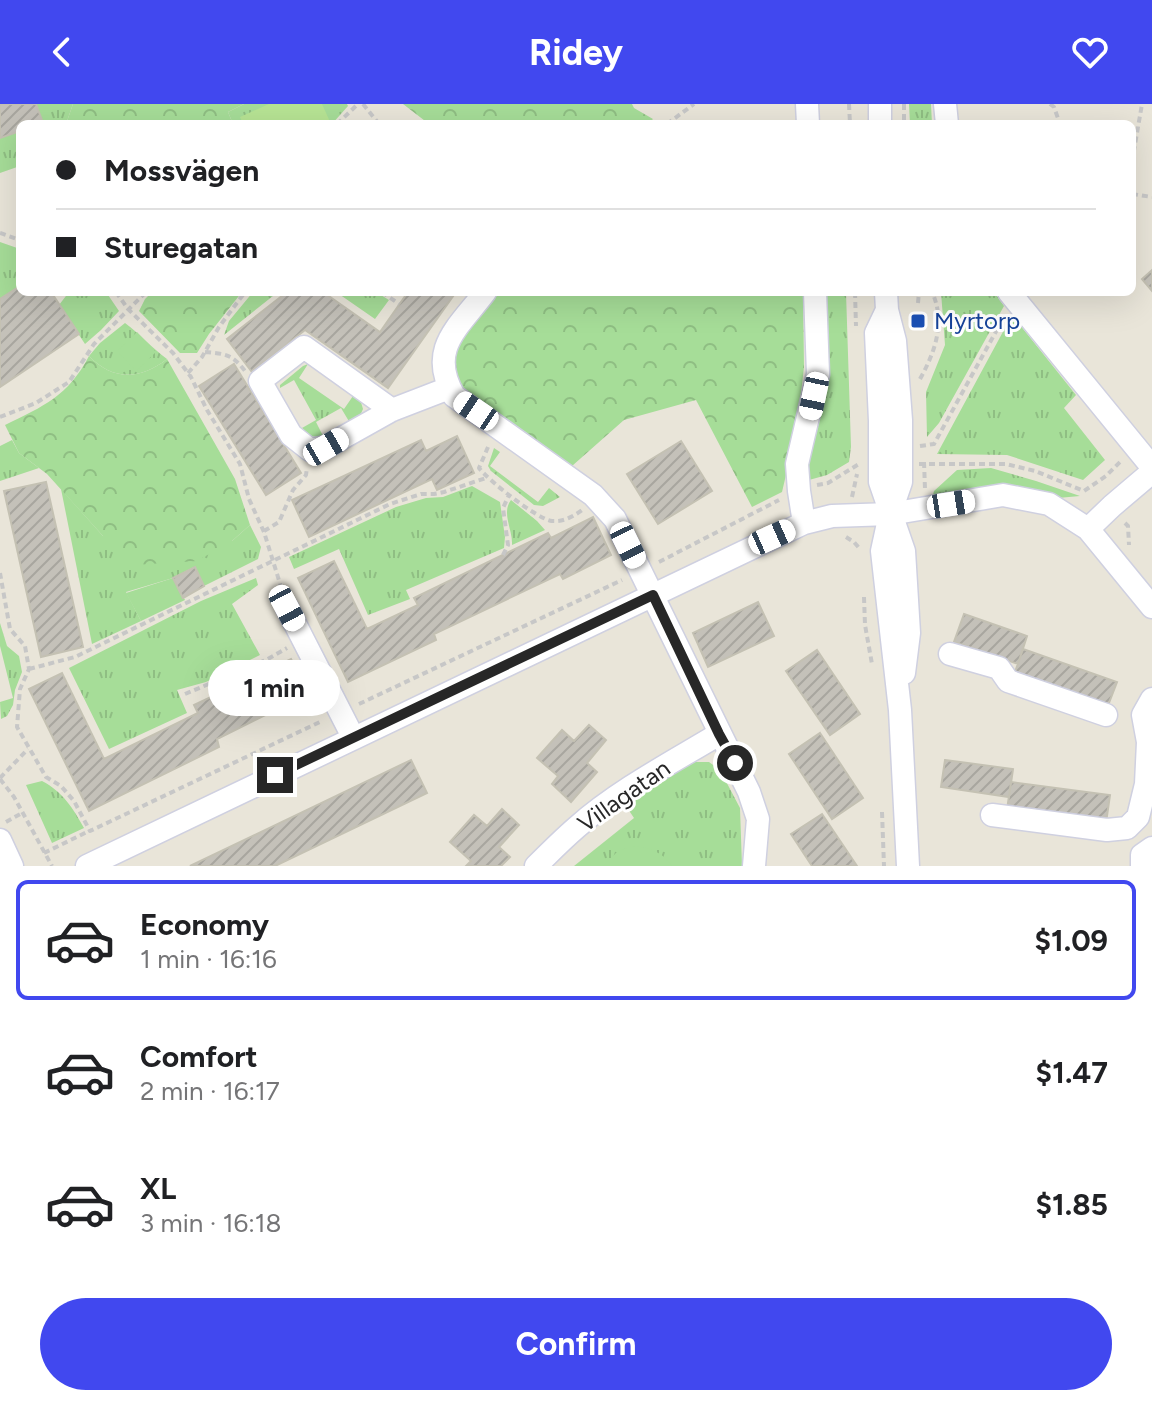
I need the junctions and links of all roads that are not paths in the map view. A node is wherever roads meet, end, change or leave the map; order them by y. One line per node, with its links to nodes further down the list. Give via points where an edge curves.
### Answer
1 (482, 296): 5 (street, via 443,354)
2 (815, 296): 9 (street, via 818,374 797,464)
3 (1012, 296): 7 (street)
4 (886, 301): 8 (street, via 876,333 880,482)
5 (449, 388): 6 (street); 11 (street, via 597,499 615,519)
6 (392, 410): 6 (street, via 304,347 260,381 291,435 310,450 326,447)
7 (1152, 470): 10 (street)
8 (890, 514): 9 (street, via 832,516); 10 (street, via 1003,495 1049,504); 26 (street, via 882,551 900,710)
9 (804, 523): 11 (street)
10 (1088, 529): 12 (street)
11 (653, 595): 17 (street); 18 (street)
12 (1152, 607)
13 (287, 608): 18 (street)
14 (950, 654): 16 (street, via 999,668 1008,681)
15 (1152, 699): 19 (street, via 1143,715 1146,784 1138,817 1127,828)
16 (1106, 715)
17 (719, 734): 24 (street, Villagatan, via 611,801); 25 (street, via 758,819)
18 (353, 737): 23 (street)
19 (992, 815)
20 (0, 840): 22 (street)
21 (1152, 848): 27 (street, via 1142,855)
22 (12, 866)
23 (87, 866)
24 (536, 866)
25 (754, 866)
26 (908, 866)
27 (1142, 866)

